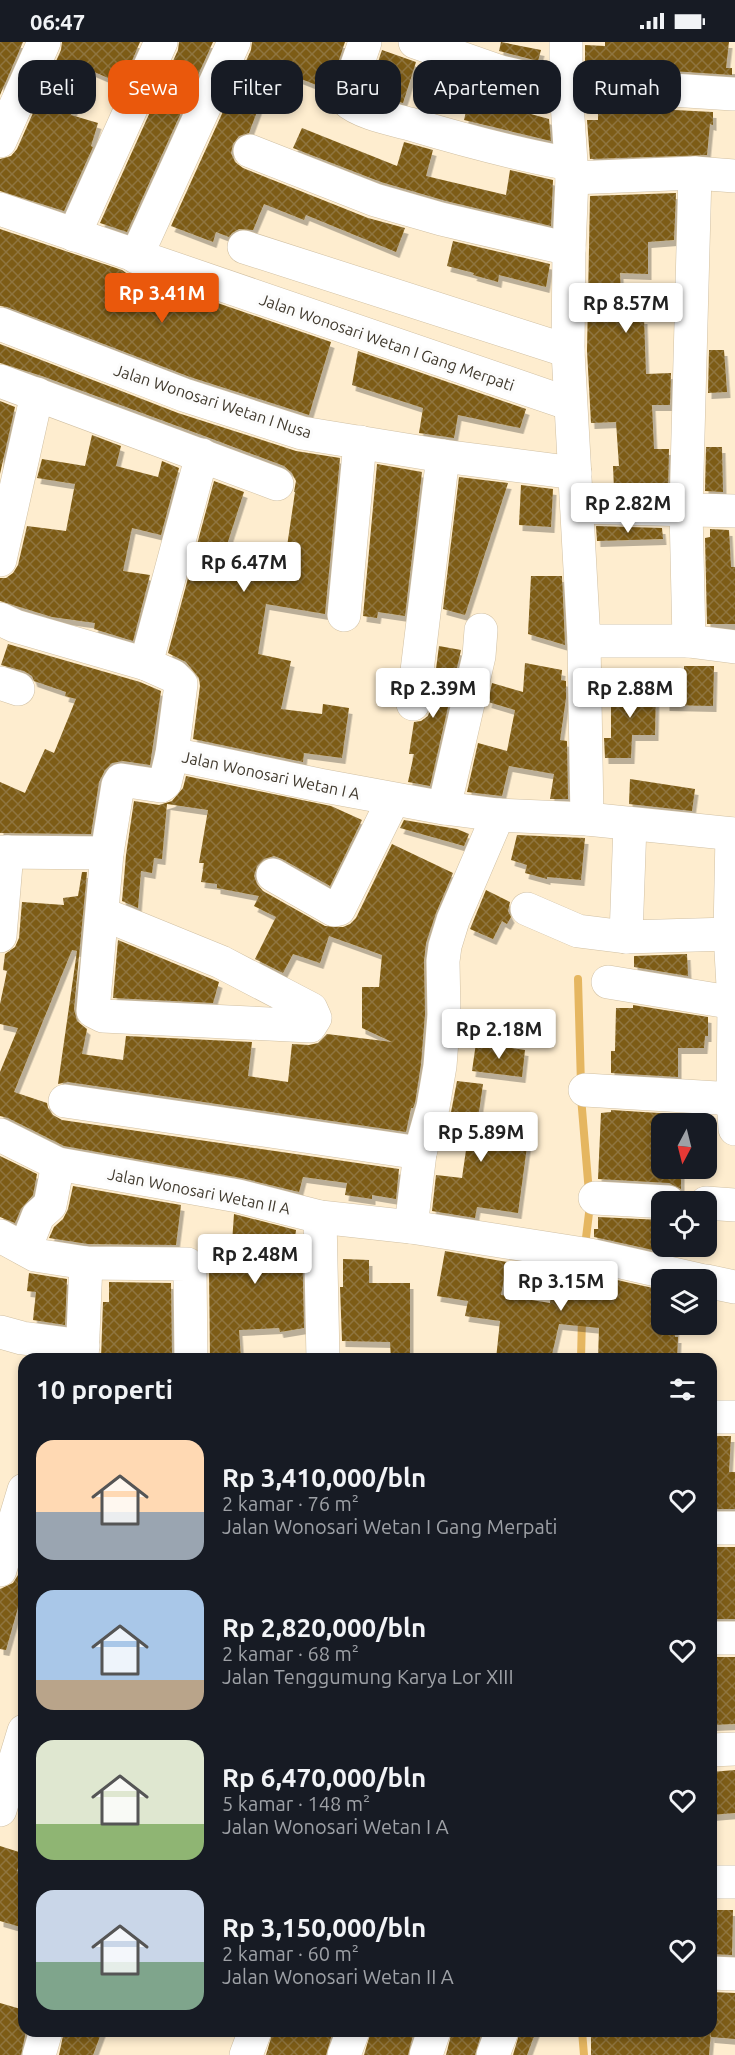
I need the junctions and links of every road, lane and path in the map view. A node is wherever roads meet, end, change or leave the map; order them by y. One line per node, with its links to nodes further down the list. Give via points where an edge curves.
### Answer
1 (44, 42): 9 (street)
2 (161, 42): 15 (street)
3 (234, 42): 18 (street)
4 (365, 42): 11 (street, via 347,94 346,100 351,104)
5 (415, 42): 7 (street, via 501,72)
6 (566, 42): 7 (street)
7 (566, 87): 8 (street); 11 (street)
8 (733, 94)
9 (0, 141)
10 (250, 151): 17 (street, via 375,200)
11 (571, 171): 12 (street); 17 (street)
12 (695, 173): 13 (street); 30 (street)
13 (735, 176)
14 (0, 209): 15 (street, Jalan Wonosari Wetan I Gang Merpati)
15 (74, 236): 18 (street, Jalan Wonosari Wetan I Gang Merpati)
16 (244, 247): 20 (street)
17 (569, 249): 20 (street)
18 (136, 257): 23 (street, Jalan Wonosari Wetan I Gang Merpati)
19 (0, 324): 24 (street, Jalan Wonosari Wetan I Nusa, via 206,402 302,433)
20 (568, 351): 23 (street)
21 (0, 381): 22 (street)
22 (37, 394): 25 (street); 32 (street)
23 (570, 404): 27 (street)
24 (360, 442): 26 (street, Jalan Wonosari Wetan I Nusa); 33 (street)
25 (201, 456): 28 (street); 39 (street)
26 (443, 456): 27 (street, Jalan Wonosari Wetan I Nusa); 40 (street)
27 (575, 473): 29 (street)
28 (277, 484)
29 (577, 507): 30 (street); 36 (street)
30 (686, 510): 31 (street); 37 (street)
31 (735, 511)
32 (0, 560)
33 (344, 615)
34 (0, 619): 39 (street)
35 (480, 630): 43 (street, via 479,656)
36 (584, 641): 37 (street); 45 (street)
37 (689, 641): 38 (street)
38 (735, 647)
39 (146, 664): 41 (street, Jalan Wonosari Wetan I A, via 181,684)
40 (413, 705)
41 (172, 754): 42 (street, Jalan Wonosari Wetan I A); 49 (street, via 165,783 160,786 121,780)
42 (393, 800): 43 (street, Jalan Wonosari Wetan I A); 50 (street, via 339,909 334,910)
43 (444, 808): 44 (street, Jalan Wonosari Wetan I A)
44 (498, 815): 45 (street, Jalan Wonosari Wetan I A); 62 (street, via 453,920 446,946 440,1066)
45 (587, 819): 46 (street, Jalan Wonosari Wetan I A)
46 (630, 824): 47 (street, Jalan Wonosari Wetan I A); 55 (street)
47 (734, 834): 53 (street)
48 (4, 852): 49 (street); 54 (street)
49 (107, 853): 52 (street)
50 (273, 875)
51 (527, 909): 55 (street, via 578,931)
52 (103, 914): 52 (street, via 93,1001 93,1011 103,1016 310,1026 315,1018 311,1009 221,962)
53 (729, 934): 55 (street); 57 (street)
54 (0, 936)
55 (626, 937)
56 (608, 982): 57 (street)
57 (734, 1003): 60 (street)
58 (585, 1090): 60 (street)
59 (65, 1101): 62 (street)
60 (734, 1109)
61 (0, 1136): 63 (street, Jalan Wonosari Wetan II A)
62 (420, 1153): 69 (street)
63 (57, 1164): 68 (street, Jalan Wonosari Wetan II A, via 238,1196); 70 (street, via 51,1205)
64 (595, 1198): 65 (street)
65 (651, 1201)
66 (717, 1204): 67 (street)
67 (735, 1205)
68 (320, 1217): 69 (street, Jalan Wonosari Wetan II A); 78 (street)
69 (411, 1227): 72 (street, Jalan Wonosari Wetan II A)
70 (13, 1242): 71 (street, via 35,1255)
71 (86, 1263): 76 (street); 77 (street, via 187,1264)
72 (651, 1270)
73 (717, 1283): 74 (street)
74 (735, 1287)
75 (0, 1332): 76 (street)
76 (82, 1352)
77 (191, 1353)
78 (323, 1353)
79 (717, 1417): 80 (street)
80 (735, 1417)
81 (18, 1481): 82 (street)
82 (0, 1484)
83 (18, 1510): 86 (street)
84 (717, 1528): 85 (street)
85 (735, 1528)
86 (0, 1570)
87 (717, 1638): 88 (street)
88 (735, 1638)
89 (735, 1749): 90 (street)
90 (717, 1750)
91 (18, 1751): 92 (street)
92 (0, 1810)
93 (717, 1882): 94 (street)
94 (735, 1882)
95 (717, 1973): 96 (street)
96 (735, 1974)
97 (44, 2037): 102 (street)
98 (253, 2037): 103 (street)
99 (350, 2037): 104 (street)
100 (432, 2037): 105 (street)
101 (500, 2037): 106 (street)
102 (39, 2055)
103 (246, 2055)
104 (344, 2055)
105 (426, 2055)
106 (493, 2055)

